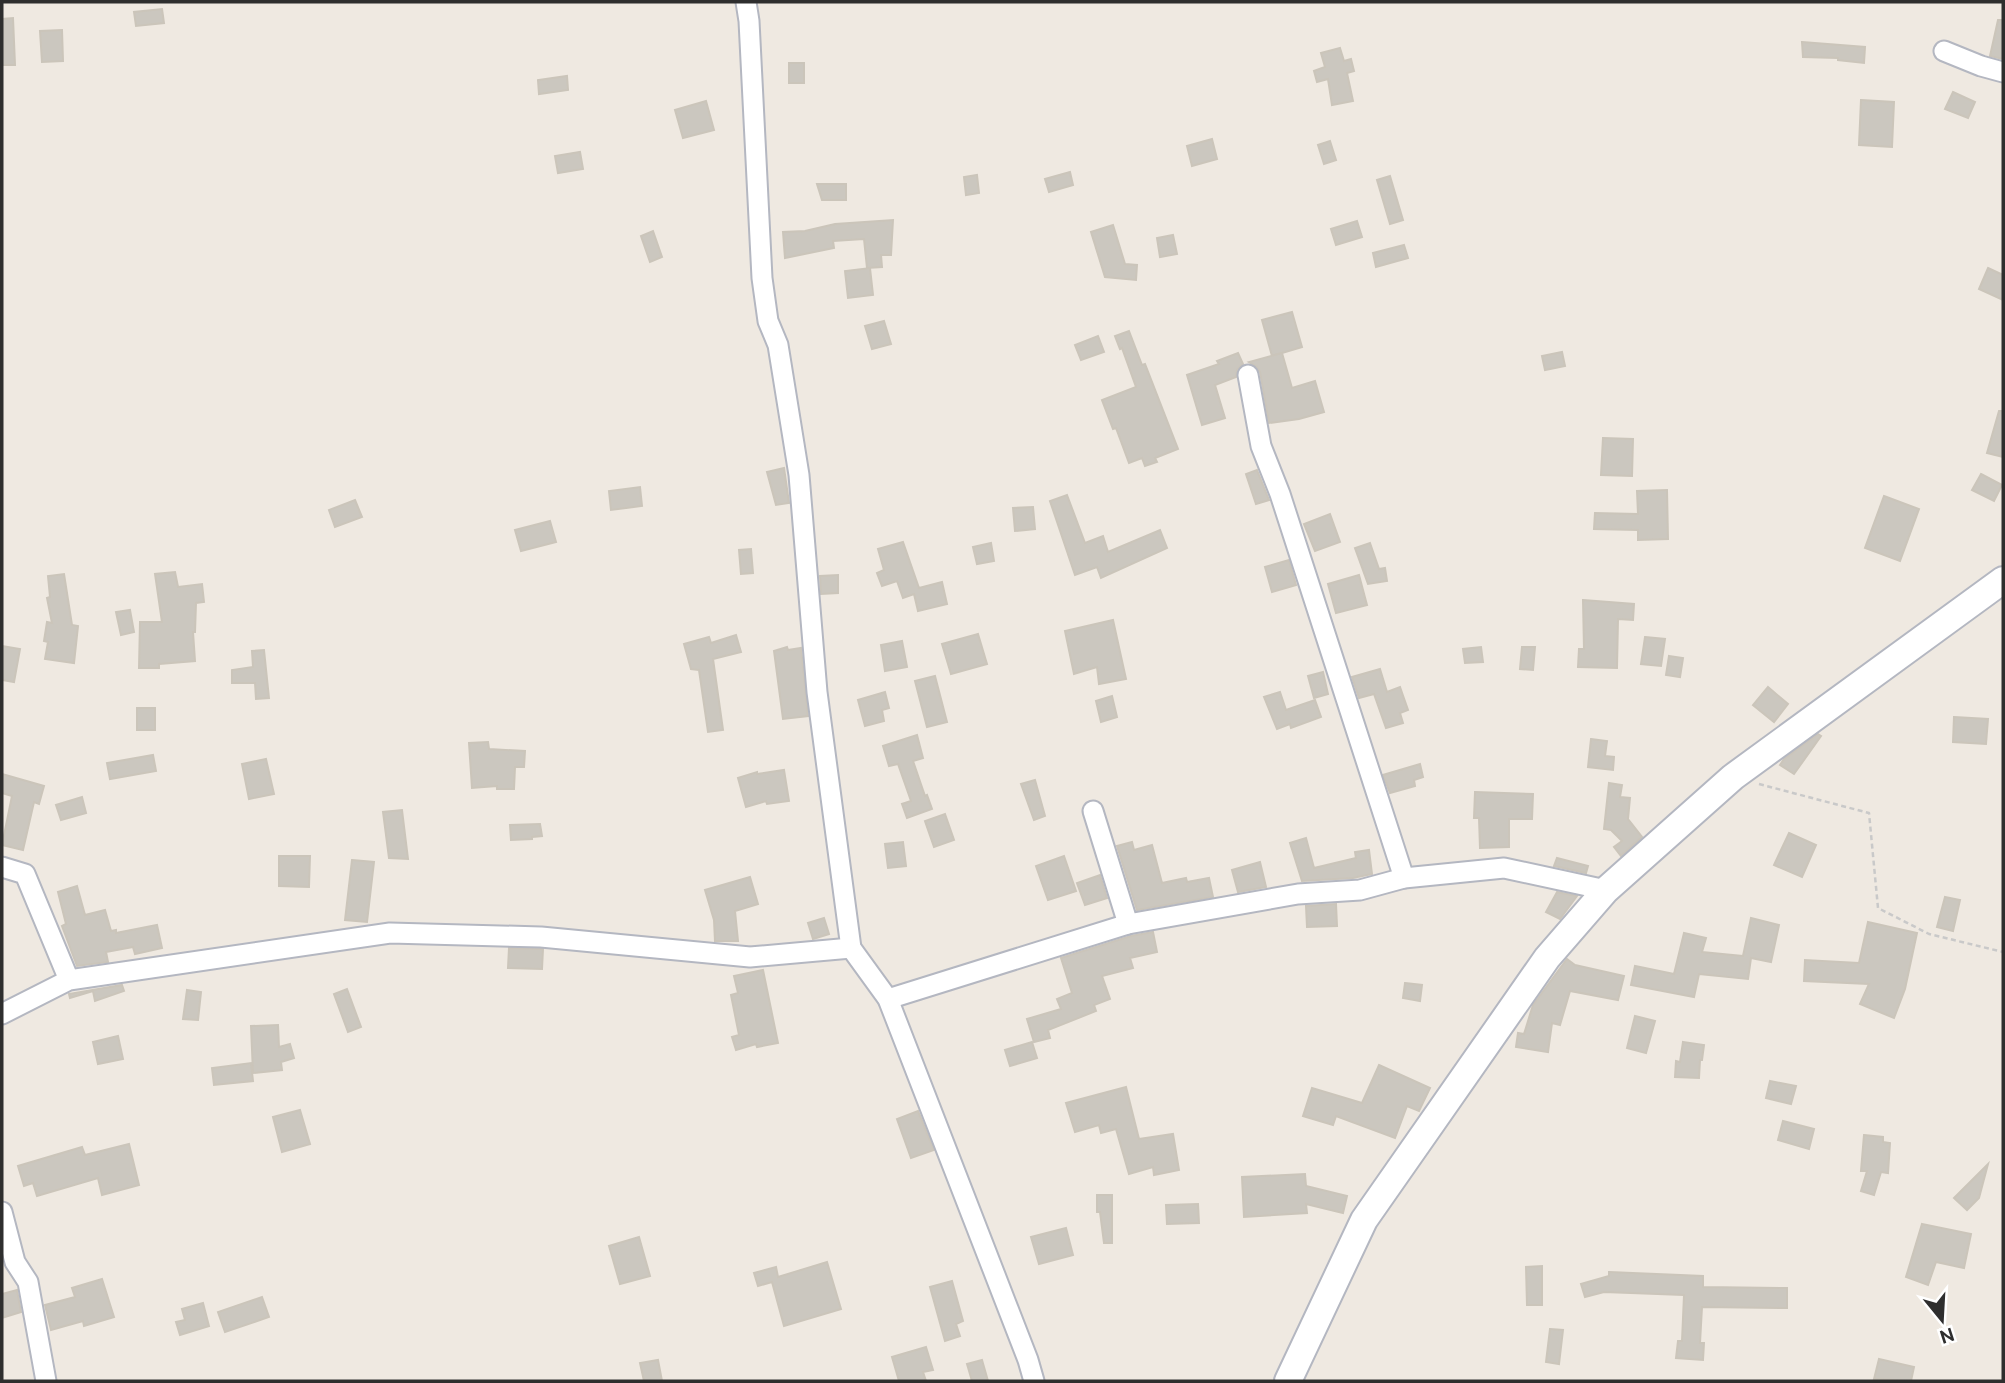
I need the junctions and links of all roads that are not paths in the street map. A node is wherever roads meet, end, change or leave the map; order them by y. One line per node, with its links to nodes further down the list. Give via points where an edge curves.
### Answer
1 (746, 2): 11 (street, via 762,278 799,475 817,692)
2 (1944, 51): 3 (street)
3 (2003, 72)
4 (1248, 375): 8 (street, via 1261,446)
5 (2003, 580): 9 (main road, via 1733,777)
6 (1093, 811): 10 (street)
7 (2, 866): 12 (street, via 25,874)
8 (1404, 878): 9 (street, via 1504,868); 10 (street, via 1360,890 1298,894)
9 (1606, 890): 18 (main road, via 1548,958 1364,1220)
10 (1128, 924): 13 (street)
11 (851, 948): 12 (street, via 750,957 541,937 390,933); 13 (street)
12 (69, 981): 14 (street)
13 (888, 999): 17 (street)
14 (2, 1014)
15 (2, 1212): 16 (street, via 15,1262 28,1282)
16 (46, 1381)
17 (1034, 1381)
18 (1288, 1381)

